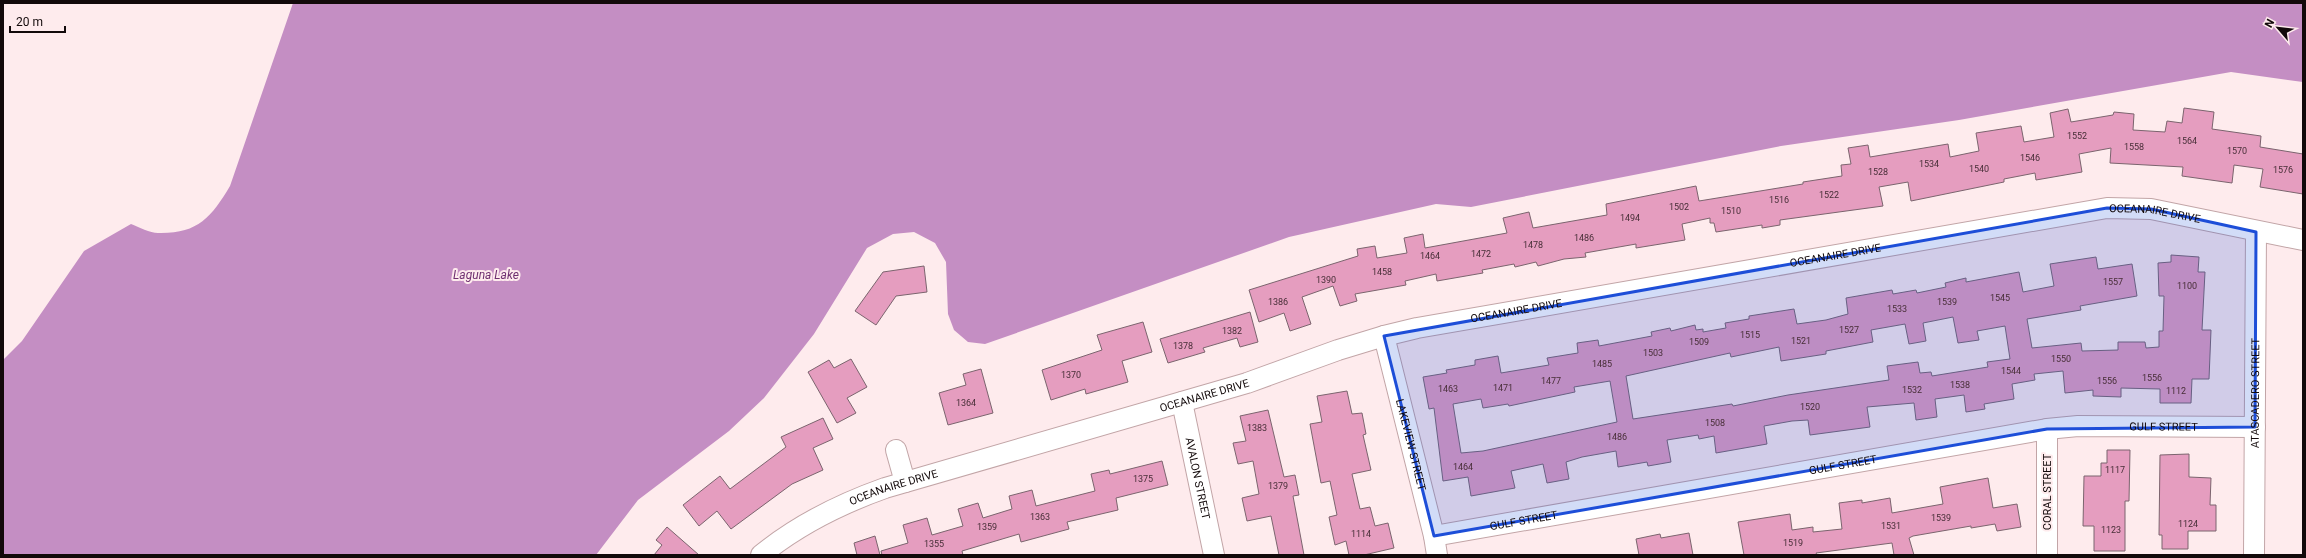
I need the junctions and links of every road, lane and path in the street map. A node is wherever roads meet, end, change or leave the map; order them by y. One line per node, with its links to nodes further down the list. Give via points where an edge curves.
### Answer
1 (2256, 232): 2 (street, OCEANAIRE DRIVE); 3 (street, OCEANAIRE DRIVE, via 2151,210 2107,208 1417,328); 5 (street, ATASCADERO STREET)
2 (2303, 240)
3 (1384, 336): 4 (street, OCEANAIRE DRIVE, via 1247,383); 9 (street, LAKEVIEW STREET)
4 (1182, 402): 8 (street, OCEANAIRE DRIVE); 11 (street, AVALON STREET)
5 (2255, 427): 6 (street, GULF STREET, via 2078,426); 14 (street, ATASCADERO STREET)
6 (2048, 429): 9 (street, GULF STREET); 13 (street, CORAL STREET)
7 (896, 450): 8 (street)
8 (906, 482): 10 (street, OCEANAIRE DRIVE, via 847,502 811,519)
9 (1434, 536): 12 (street, LAKEVIEW STREET)
10 (761, 555)
11 (1214, 555)
12 (1436, 555)
13 (2047, 555)
14 (2254, 555)

